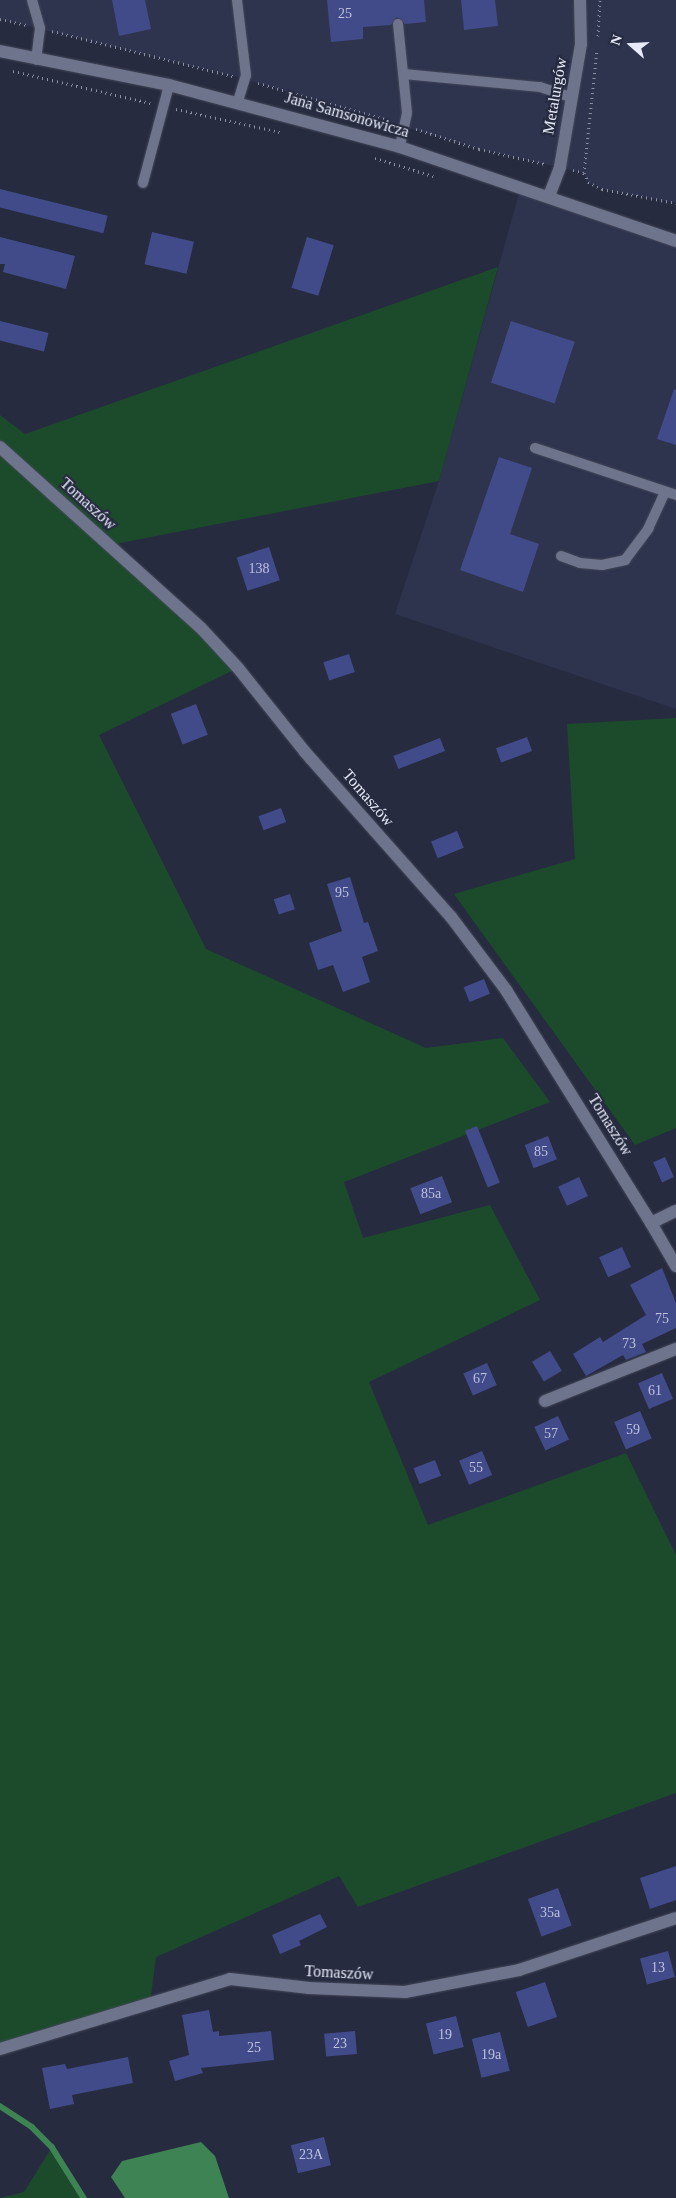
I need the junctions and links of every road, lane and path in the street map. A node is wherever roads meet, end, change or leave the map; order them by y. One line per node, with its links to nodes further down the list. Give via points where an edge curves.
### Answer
1 (32, 0): 7 (lane)
2 (237, 0): 12 (lane)
3 (580, 0): 14 (street, Metalurgów, via 580,44)
4 (600, 0): 22 (path)
5 (0, 19): 7 (path)
6 (398, 24): 11 (lane)
7 (40, 28): 9 (lane); 12 (path)
8 (0, 51): 9 (street, Jana Samsonowicza)
9 (36, 60): 13 (street, Jana Samsonowicza)
10 (10, 70): 16 (path)
11 (404, 74): 14 (lane, via 540,87); 17 (lane)
12 (245, 79): 15 (lane); 17 (path)
13 (169, 86): 15 (street, Jana Samsonowicza); 16 (lane)
14 (571, 97): 21 (street, Metalurgów)
15 (238, 102): 19 (street, Jana Samsonowicza)
16 (163, 106): 18 (path); 24 (lane)
17 (405, 125): 19 (lane); 21 (path, via 479,150)
18 (290, 134)
19 (400, 146): 25 (street, Jana Samsonowicza)
20 (373, 157): 23 (path)
21 (560, 167): 22 (path); 25 (street, Metalurgów)
22 (584, 174): 26 (path, via 588,182 602,189)
23 (438, 178)
24 (143, 183)
25 (549, 196): 27 (street, Jana Samsonowicza)
26 (676, 202)
27 (676, 241)
28 (0, 447): 34 (street, Tomaszów, via 201,628 451,917 506,990)
29 (535, 448): 30 (lane)
30 (665, 492): 31 (lane); 32 (lane, via 648,529 625,560 602,565 580,563)
31 (676, 495)
32 (561, 556)
33 (676, 1211): 34 (street)
34 (651, 1222): 35 (street, Tomaszów)
35 (676, 1266)
36 (676, 1349): 37 (street)
37 (545, 1401)
38 (676, 1918): 39 (street, Tomaszów, via 519,1970 405,1992 309,1988 230,1979)
39 (0, 2049)

